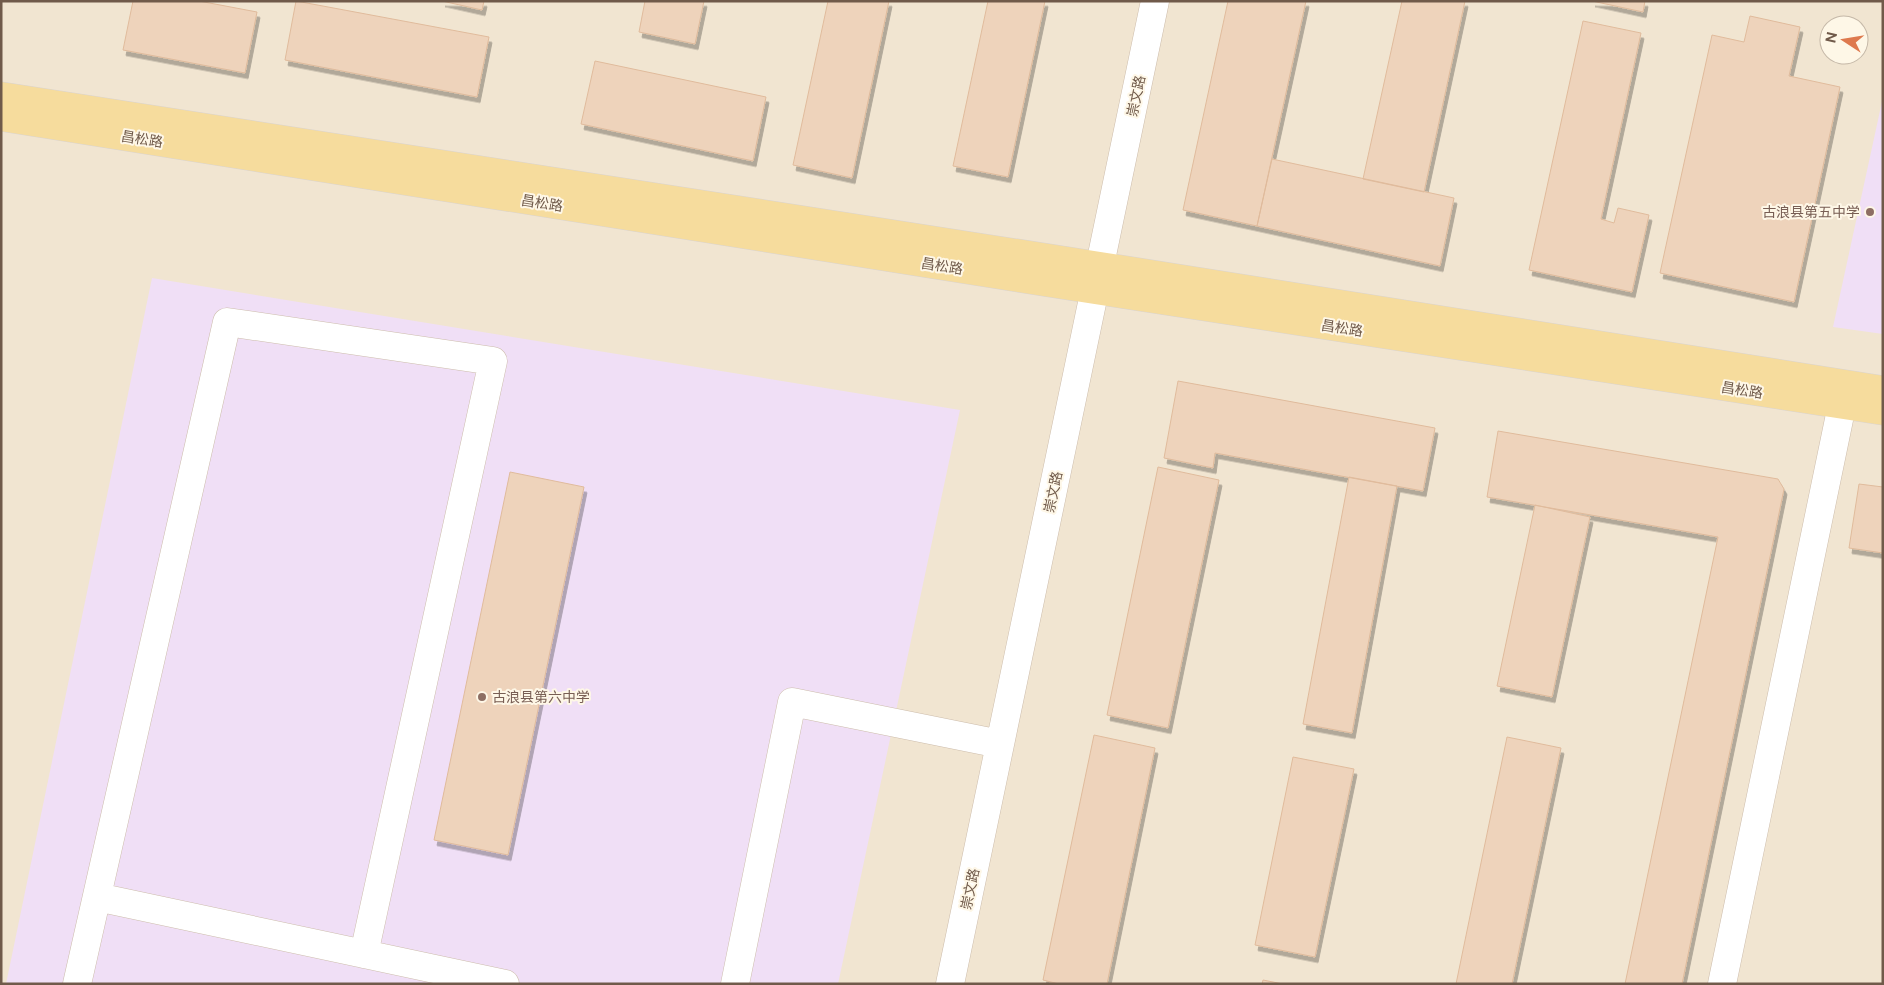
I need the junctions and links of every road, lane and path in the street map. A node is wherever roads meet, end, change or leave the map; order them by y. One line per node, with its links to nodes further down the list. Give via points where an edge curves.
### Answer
1 (1155, 1): 4 (street, 崇文路)
2 (1, 96): 4 (main road)
3 (1, 117): 4 (main road, 昌松路)
4 (1097, 278): 5 (main road, 昌松路); 6 (main road, 昌松路); 8 (street, 崇文路)
5 (1883, 390)
6 (1842, 405): 7 (main road, 昌松路); 15 (street)
7 (1883, 411)
8 (1000, 744): 13 (street, via 792,702); 14 (street, 崇文路)
9 (97, 897): 10 (street); 10 (street, via 227,322 494,361); 11 (street)
10 (364, 954): 12 (street)
11 (77, 984)
12 (505, 984)
13 (735, 984)
14 (950, 984)
15 (1722, 984)

